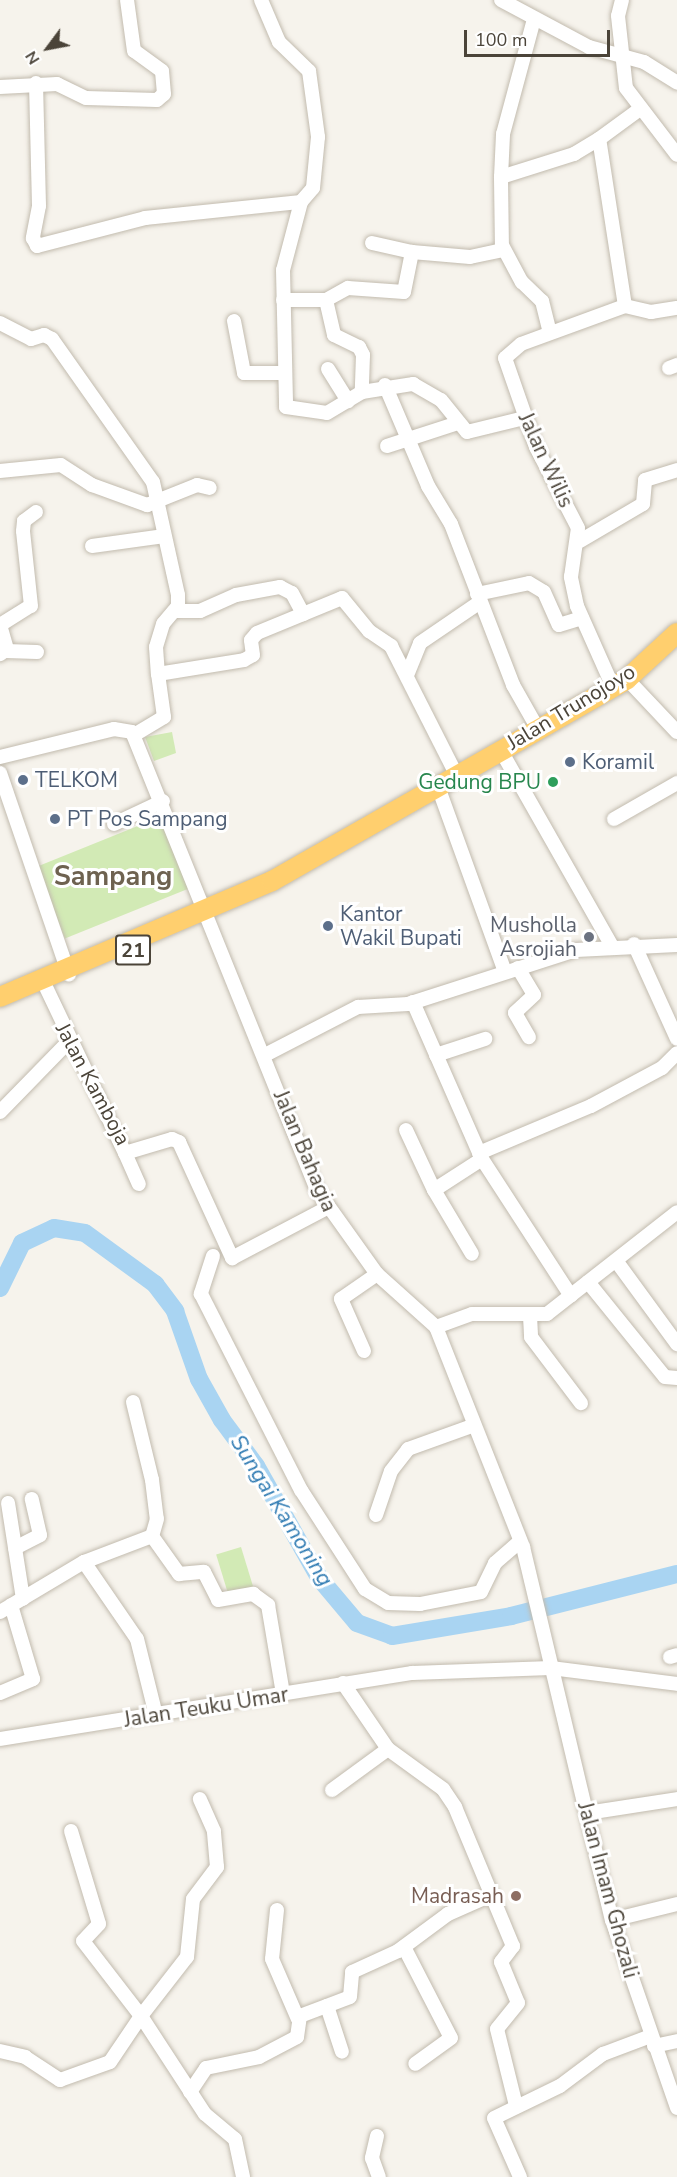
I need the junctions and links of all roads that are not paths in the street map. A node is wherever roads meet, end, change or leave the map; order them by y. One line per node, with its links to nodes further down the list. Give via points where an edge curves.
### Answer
1 (127, 0): 7 (street, via 134,51 162,71 164,94 157,100 86,99 57,84)
2 (261, 0): 14 (street, via 279,42 309,71 314,84 317,168 313,188)
3 (501, 0): 5 (street)
4 (622, 0): 6 (street)
5 (534, 19): 6 (street); 13 (street, via 503,134)
6 (620, 60): 8 (street, via 644,62); 10 (street, via 626,88)
7 (36, 83): 9 (street); 14 (street, via 39,206 33,238 37,246 145,218)
8 (677, 83)
9 (0, 87)
10 (640, 109): 11 (street); 12 (street)
11 (599, 139): 13 (street, via 574,154); 20 (street)
12 (677, 154)
13 (501, 177): 16 (street)
14 (301, 202): 18 (street, via 283,270)
15 (372, 243): 17 (street)
16 (503, 247): 17 (street, via 470,257); 24 (street, via 522,282 542,301)
17 (412, 252): 19 (street, via 404,292 348,288)
18 (283, 300): 19 (street); 26 (street)
19 (326, 300): 28 (street, via 334,335 359,347 363,355)
20 (625, 306): 21 (street, via 651,312); 24 (street, Jalan Wilis)
21 (677, 308)
22 (234, 321): 26 (street, via 244,373)
23 (0, 323): 37 (street, via 31,339 44,335 52,339 153,482)
24 (549, 332): 30 (street, Jalan Wilis, via 513,347 505,358)
25 (328, 369): 29 (street)
26 (283, 373): 29 (street, via 286,407 317,414)
27 (385, 386): 28 (street); 31 (street, via 413,384 429,389); 32 (street)
28 (362, 392): 29 (street)
29 (348, 401)
30 (524, 418): 31 (street, via 467,432); 40 (street, Jalan Wilis)
31 (458, 423): 32 (street)
32 (407, 437): 33 (street); 42 (street, via 451,524)
33 (387, 446)
34 (677, 470): 40 (street, via 645,480 643,504)
35 (0, 471): 37 (street, via 61,465 131,501)
36 (210, 488): 37 (street, via 197,485)
37 (156, 504): 39 (street)
38 (36, 512): 46 (street, via 24,521 23,531 31,606)
39 (164, 536): 41 (street); 43 (street, via 178,595)
40 (580, 541): 45 (street, via 571,577)
41 (92, 546)
42 (478, 598): 45 (street, via 515,583 537,585 559,624); 50 (street, via 420,643); 54 (street, via 513,685)
43 (176, 611): 44 (street, via 200,612 236,595 280,587 292,593); 51 (street, via 159,632)
44 (303, 614): 50 (street, via 334,599 348,601); 51 (street, via 253,635 253,655 244,660)
45 (582, 618): 52 (street)
46 (0, 625): 48 (street)
47 (677, 633): 52 (highway, Jalan Trunojoyo / 21)
48 (3, 652): 49 (street)
49 (37, 652)
50 (408, 673): 59 (street)
51 (158, 674): 55 (street, via 164,717)
52 (620, 683): 53 (street); 54 (highway, Jalan Trunojoyo / 21)
53 (675, 728)
54 (538, 729): 56 (highway, Jalan Trunojoyo / 21)
55 (134, 735): 57 (street, via 114,729); 62 (street, Jalan Bahagia)
56 (500, 749): 59 (highway, Jalan Trunojoyo / 21); 68 (street)
57 (0, 757)
58 (0, 773): 70 (street, Jalan Kamboja)
59 (456, 774): 61 (highway, Jalan Trunojoyo / 21)
60 (677, 783): 63 (street)
61 (437, 784): 65 (highway, Jalan Trunojoyo / 21); 69 (street)
62 (163, 801): 64 (street); 65 (street, Jalan Bahagia)
63 (614, 819)
64 (114, 824)
65 (210, 911): 70 (highway, 21); 78 (street, Jalan Bahagia)
66 (634, 944): 67 (street); 68 (street); 75 (street)
67 (677, 945)
68 (612, 946): 69 (street)
69 (512, 970): 72 (street); 73 (street, via 534,995 516,1013)
70 (59, 974): 71 (highway, 21); 76 (street, Jalan Kamboja)
71 (0, 997)
72 (411, 1003): 78 (street, via 358,1007); 79 (street)
73 (529, 1037)
74 (485, 1039): 79 (street)
75 (677, 1039)
76 (69, 1041): 80 (street); 82 (street, Jalan Kamboja)
77 (677, 1053): 83 (street, via 662,1068 591,1106)
78 (265, 1055): 86 (street, Jalan Bahagia)
79 (436, 1055): 83 (street)
80 (0, 1112)
81 (406, 1130): 85 (street)
82 (125, 1153): 84 (street); 86 (street, Jalan Kamboja, via 172,1138 179,1142 235,1259)
83 (480, 1156): 85 (street); 93 (street)
84 (139, 1184)
85 (434, 1190): 88 (street)
86 (327, 1208): 91 (street, Jalan Bahagia)
87 (677, 1212): 90 (street)
88 (472, 1254)
89 (213, 1256): 106 (street, via 201,1294 301,1490 365,1589 388,1603 410,1604 481,1592 495,1563)
90 (616, 1262): 92 (street); 96 (street)
91 (377, 1274): 95 (street, Jalan Bahagia); 97 (street, via 341,1299)
92 (588, 1282): 93 (street); 98 (street, via 665,1377)
93 (571, 1296): 94 (street, via 547,1314)
94 (530, 1316): 95 (street, via 472,1314); 100 (street, via 531,1337)
95 (436, 1327): 101 (street, Jalan Bahagia)
96 (677, 1344)
97 (364, 1351)
98 (677, 1378)
99 (133, 1402): 105 (street, via 152,1480 157,1519)
100 (581, 1402)
101 (472, 1426): 104 (street, via 408,1449 392,1472); 106 (street, Jalan Bahagia)
102 (32, 1499): 107 (street, via 40,1535)
103 (8, 1503): 107 (street)
104 (376, 1515)
105 (152, 1536): 108 (street); 115 (street, via 179,1574 204,1572 218,1600 253,1594 268,1605)
106 (520, 1541): 110 (street, Jalan Bahagia)
107 (15, 1548): 109 (street)
108 (84, 1562): 109 (street); 116 (street, via 137,1640)
109 (11, 1605): 114 (street, via 33,1679)
110 (544, 1639): 111 (street, Jalan Imam Ghozali)
111 (550, 1663): 112 (street, Jalan Teuku Umar, via 421,1668 412,1673); 113 (street, Jalan Teuku Umar, via 640,1671 652,1679); 122 (street, Jalan Imam Ghozali)
112 (343, 1683): 115 (street, Jalan Teuku Umar); 118 (street)
113 (677, 1684)
114 (0, 1693)
115 (283, 1694): 116 (street, Jalan Teuku Umar)
116 (156, 1715): 117 (street, Jalan Teuku Umar)
117 (0, 1739)
118 (388, 1749): 119 (street); 124 (street, via 443,1789 455,1808)
119 (332, 1790)
120 (677, 1798): 122 (street)
121 (200, 1799): 130 (street, via 218,1847 217,1867 193,1899 187,1957)
122 (587, 1813): 127 (street, Jalan Imam Ghozali)
123 (71, 1831): 130 (street, via 99,1924 83,1941)
124 (489, 1896): 128 (street, via 440,1918); 138 (street, via 514,1948 501,1962 518,2003 497,2029)
125 (677, 1904): 127 (street)
126 (277, 1910): 131 (street, via 272,1959)
127 (612, 1920): 132 (street, Jalan Imam Ghozali)
128 (404, 1947): 129 (street, via 352,1972 350,1997); 136 (street, via 451,2038)
129 (327, 2006): 131 (street); 135 (street)
130 (141, 2016): 134 (street, via 110,2062 60,2080 25,2057); 137 (street)
131 (298, 2019): 137 (street, via 297,2037 259,2057 207,2068)
132 (652, 2041): 133 (street); 138 (street, via 603,2054 560,2086); 139 (street, Jalan Imam Ghozali)
133 (677, 2041)
134 (0, 2051)
135 (342, 2052)
136 (415, 2064)
137 (190, 2092): 141 (street, via 235,2139)
138 (516, 2106): 143 (street, via 494,2118 494,2126)
139 (677, 2108)
140 (377, 2136): 142 (street, via 372,2158)
141 (243, 2177)
142 (379, 2177)
143 (520, 2177)

